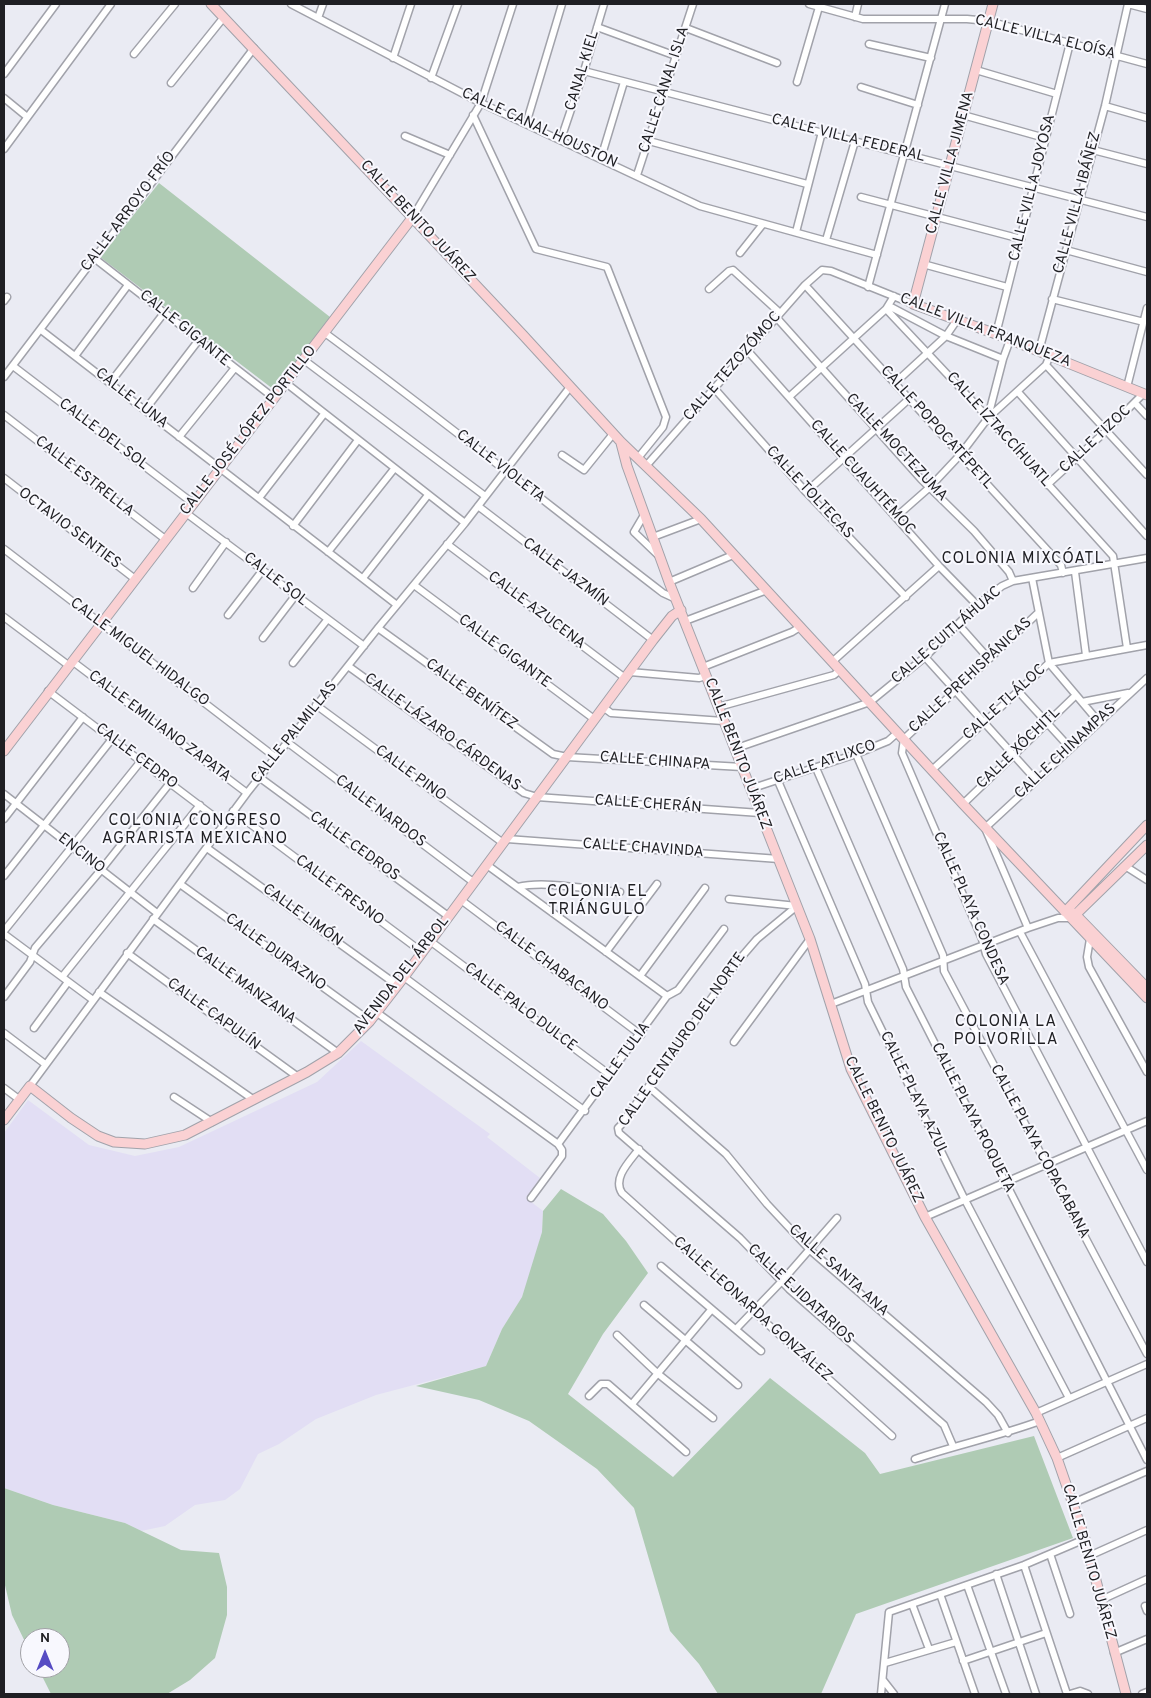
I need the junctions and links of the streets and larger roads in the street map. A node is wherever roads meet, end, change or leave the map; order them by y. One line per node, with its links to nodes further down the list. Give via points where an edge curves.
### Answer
1 (56, 4): 40 (street)
2 (112, 4): 54 (street)
3 (175, 4): 31 (street)
4 (211, 4): 21 (street, CALLE BENITO JUÁREZ)
5 (291, 4): 23 (street, CALLE CANAL HOUSTON)
6 (323, 4): 23 (street)
7 (458, 4): 41 (street)
8 (513, 4): 49 (street, CALLE JOSÉ LÓPEZ PORTILLO)
9 (562, 4): 56 (street)
10 (604, 4): 26 (street, CANAL KIEL)
11 (693, 4): 27 (street, CALLE CANAL ISLA)
12 (809, 4): 19 (street, CALLE VILLA ELOÍSA)
13 (858, 4): 22 (street)
14 (945, 4): 24 (street)
15 (993, 4): 25 (street, CALLE VILLA JIMENA)
16 (1128, 4): 18 (street); 32 (street, CALLE VILLA IBÁÑEZ)
17 (409, 5): 34 (street)
18 (1138, 5): 20 (street)
19 (819, 7): 22 (street, CALLE VILLA ELOÍSA); 43 (street)
20 (1147, 9)
21 (224, 17): 30 (street, CALLE BENITO JUÁREZ); 44 (street)
22 (854, 17): 24 (street, CALLE VILLA ELOÍSA)
23 (318, 18): 34 (street, CALLE CANAL HOUSTON)
24 (942, 20): 25 (street, CALLE VILLA ELOÍSA); 35 (street)
25 (988, 21): 28 (street, CALLE VILLA ELOÍSA); 38 (street, CALLE VILLA JIMENA)
26 (597, 27): 33 (street); 39 (street, CANAL KIEL)
27 (686, 28): 33 (street, CALLE CANAL ISLA); 36 (street)
28 (1070, 43): 32 (street, CALLE VILLA ELOÍSA); 47 (street, CALLE VILLA JOYOSA)
29 (869, 44): 35 (street)
30 (254, 48): 77 (street, CALLE BENITO JUÁREZ); 86 (street, CALLE ARROYO FRÍO)
31 (134, 54)
32 (1116, 55): 37 (street, CALLE VILLA ELOÍSA); 51 (street, CALLE VILLA IBÁÑEZ)
33 (676, 56): 46 (street, CALLE CANAL ISLA)
34 (392, 58): 41 (street, CALLE CANAL HOUSTON)
35 (930, 58): 50 (street)
36 (777, 62)
37 (1147, 64)
38 (976, 70): 47 (street); 53 (street, CALLE VILLA JIMENA)
39 (584, 71): 42 (street, CALLE VILLA FEDERAL); 60 (street, CANAL KIEL)
40 (4, 74)
41 (431, 78): 49 (street, CALLE CANAL HOUSTON)
42 (624, 82): 46 (street, CALLE VILLA FEDERAL); 67 (street)
43 (797, 82)
44 (171, 83)
45 (861, 87): 50 (street)
46 (664, 92): 57 (street, CALLE VILLA FEDERAL); 61 (street, CALLE CANAL ISLA)
47 (1057, 94): 59 (street, CALLE VILLA JOYOSA)
48 (4, 98): 54 (street)
49 (481, 103): 52 (street, CALLE JOSÉ LÓPEZ PORTILLO); 56 (street, CALLE CANAL HOUSTON)
50 (918, 105): 65 (street)
51 (1105, 106): 55 (street); 64 (street, CALLE VILLA IBÁÑEZ)
52 (473, 115): 66 (street, CALLE JOSÉ LÓPEZ PORTILLO); 148 (street, via 536,249 607,267 666,417 664,426)
53 (963, 115): 59 (street); 69 (street, CALLE VILLA JIMENA)
54 (26, 116): 63 (street)
55 (1147, 118)
56 (526, 124): 60 (street, CALLE CANAL HOUSTON)
57 (822, 132): 62 (street, CALLE VILLA FEDERAL); 71 (street)
58 (405, 136): 66 (street)
59 (1045, 138): 72 (street, CALLE VILLA JOYOSA)
60 (561, 139): 67 (street, CALLE CANAL HOUSTON)
61 (649, 140): 70 (street, CALLE CANAL ISLA); 71 (street)
62 (855, 141): 65 (street, CALLE VILLA FEDERAL); 82 (street)
63 (4, 149)
64 (1093, 150): 68 (street); 74 (street, CALLE VILLA IBÁÑEZ)
65 (905, 153): 69 (street, CALLE VILLA FEDERAL); 75 (street)
66 (450, 155): 77 (street, CALLE JOSÉ LÓPEZ PORTILLO)
67 (601, 158): 70 (street, CALLE CANAL HOUSTON)
68 (1147, 164)
69 (950, 165): 72 (street, CALLE VILLA FEDERAL); 78 (street, CALLE VILLA JIMENA)
70 (637, 175): 79 (street, CALLE CANAL HOUSTON, via 700,206)
71 (807, 184): 80 (street)
72 (1033, 187): 74 (street, CALLE VILLA FEDERAL); 81 (street, CALLE VILLA JOYOSA)
73 (861, 197): 75 (street)
74 (1079, 199): 76 (street, CALLE VILLA FEDERAL); 83 (street, CALLE VILLA IBÁÑEZ)
75 (892, 205): 78 (street); 85 (street)
76 (1147, 217)
77 (412, 218): 105 (street, CALLE JOSÉ LÓPEZ PORTILLO); 126 (street, CALLE BENITO JUÁREZ)
78 (935, 218): 81 (street); 87 (street, CALLE VILLA JIMENA)
79 (763, 224): 80 (street, CALLE CANAL HOUSTON); 84 (street)
80 (796, 232): 82 (street, CALLE CANAL HOUSTON)
81 (1021, 239): 93 (street, CALLE VILLA JOYOSA)
82 (826, 240): 85 (street, CALLE CANAL HOUSTON)
83 (1066, 250): 89 (street); 96 (street, CALLE VILLA IBÁÑEZ)
84 (740, 254)
85 (877, 255): 92 (street)
86 (94, 258): 90 (street, CALLE GIGANTE); 104 (street, CALLE ARROYO FRÍO)
87 (923, 264): 93 (street); 97 (street, CALLE VILLA JIMENA)
88 (822, 270): 91 (street, CALLE TEZOZÓMOC); 92 (street, CALLE VILLA FRANQUEZA, via 831,270)
89 (1147, 272)
90 (128, 285): 100 (street, CALLE GIGANTE); 115 (street)
91 (805, 285): 101 (street, CALLE TEZOZÓMOC); 108 (street, CALLE POPOCATÉPETL)
92 (868, 287): 95 (street, CALLE VILLA FRANQUEZA)
93 (1007, 287): 106 (street, CALLE VILLA JOYOSA)
94 (709, 289): 101 (street, CALLE MOCTEZUMA, via 733,270)
95 (894, 296): 97 (street, CALLE VILLA FRANQUEZA); 98 (street)
96 (1052, 299): 103 (street); 112 (street, CALLE VILLA IBÁÑEZ)
97 (913, 304): 102 (street, CALLE VILLA FRANQUEZA)
98 (888, 308): 107 (street); 108 (street); 113 (street, CALLE IZTACCÍHUATL)
99 (1147, 308): 103 (street)
100 (164, 313): 110 (street, CALLE GIGANTE); 124 (street)
101 (778, 315): 111 (street, CALLE TEZOZÓMOC); 120 (street, CALLE MOCTEZUMA)
102 (957, 320): 106 (street, CALLE VILLA FRANQUEZA); 107 (street)
103 (1144, 322): 127 (street)
104 (40, 330): 115 (street, CALLE LUNA); 119 (street, CALLE ARROYO FRÍO)
105 (325, 333): 117 (street, CALLE JOSÉ LÓPEZ PORTILLO); 154 (street, CALLE VIOLETA, via 413,397)
106 (996, 334): 109 (street, CALLE VILLA FRANQUEZA)
107 (946, 336): 113 (street); 116 (street)
108 (853, 339): 120 (street); 125 (street, CALLE POPOCATÉPETL)
109 (1010, 340): 112 (street, CALLE VILLA FRANQUEZA); 116 (street)
110 (198, 341): 121 (street, CALLE GIGANTE); 135 (street)
111 (747, 350): 128 (street, CALLE TEZOZÓMOC); 131 (street, CALLE CUAUHTÉMOC)
112 (1039, 351): 114 (street, CALLE VILLA FRANQUEZA)
113 (927, 354): 125 (street); 139 (street, CALLE IZTACCÍHUATL)
114 (1050, 355): 118 (street); 127 (street, CALLE VILLA FRANQUEZA)
115 (75, 356): 124 (street, CALLE LUNA)
116 (1003, 359): 139 (street)
117 (304, 360): 123 (street, CALLE JOSÉ LÓPEZ PORTILLO); 161 (street)
118 (1046, 365): 129 (street); 141 (street)
119 (13, 366): 122 (street, CALLE ARROYO FRÍO); 163 (street, CALLE DEL SOL)
120 (822, 368): 131 (street); 140 (street, CALLE MOCTEZUMA)
121 (234, 369): 132 (street, CALLE GIGANTE); 143 (street)
122 (4, 377)
123 (286, 383): 132 (street, CALLE JOSÉ LÓPEZ PORTILLO); 136 (street)
124 (110, 384): 135 (street, CALLE LUNA)
125 (895, 384): 133 (street, CALLE POPOCATÉPETL)
126 (570, 387): 142 (street, CALLE BENITO JUÁREZ); 154 (street, CALLE PALMILLAS)
127 (1127, 387): 130 (street, CALLE VILLA FRANQUEZA)
128 (714, 388): 151 (street, CALLE TEZOZÓMOC); 159 (street, CALLE TOLTECAS)
129 (1018, 392): 139 (street); 150 (street)
130 (1145, 394): 134 (street, CALLE TIZOC)
131 (789, 397): 149 (street, CALLE CUAUHTÉMOC)
132 (274, 398): 153 (street, CALLE JOSÉ LÓPEZ PORTILLO)
133 (909, 400): 140 (street); 147 (street, CALLE POPOCATÉPETL)
134 (1135, 402): 138 (street); 141 (street, CALLE TIZOC)
135 (145, 410): 143 (street, CALLE LUNA)
136 (324, 414): 144 (street); 162 (street)
137 (4, 415): 173 (street, CALLE ESTRELLA)
138 (1147, 416)
139 (988, 418): 147 (street); 157 (street, CALLE IZTACCÍHUATL)
140 (878, 428): 149 (street); 158 (street, CALLE MOCTEZUMA)
141 (1106, 431): 150 (street, CALLE TIZOC); 155 (street)
142 (614, 434): 145 (street, CALLE BENITO JUÁREZ); 146 (street, via 584,470)
143 (180, 437): 153 (street, CALLE LUNA)
144 (358, 440): 152 (street); 170 (street)
145 (621, 442): 148 (street, CALLE BENITO JUÁREZ); 166 (street, CALLE BENITO JUÁREZ)
146 (562, 455)
147 (960, 455): 158 (street); 185 (street, CALLE POPOCATÉPETL, via 1061,565)
148 (638, 458): 151 (street, CALLE BENITO JUÁREZ)
149 (844, 458): 159 (street); 167 (street, CALLE CUAUHTÉMOC)
150 (1076, 458): 157 (street, CALLE TIZOC); 171 (street)
151 (646, 466): 168 (street, CALLE BENITO JUÁREZ)
152 (394, 469): 160 (street); 177 (street)
153 (220, 470): 162 (street, CALLE LUNA); 163 (street, CALLE JOSÉ LÓPEZ PORTILLO)
154 (505, 471): 161 (street, CALLE PALMILLAS); 196 (street, CALLE VIOLETA, via 663,593)
155 (1147, 475)
156 (4, 478): 188 (street, OCTAVIO SENTIES)
157 (1047, 485): 181 (street, CALLE IZTACCÍHUATL, via 1113,556)
158 (930, 487): 167 (street); 189 (street, CALLE MOCTEZUMA, via 974,531)
159 (806, 492): 195 (street, CALLE TOLTECAS)
160 (428, 495): 169 (street); 186 (street)
161 (485, 496): 164 (street, CALLE PALMILLAS)
162 (258, 498): 170 (street, CALLE LUNA)
163 (194, 504): 165 (street, CALLE JOSÉ LÓPEZ PORTILLO)
164 (478, 506): 169 (street, CALLE PALMILLAS); 210 (street, CALLE JAZMÍN)
165 (186, 513): 173 (street, CALLE JOSÉ LÓPEZ PORTILLO); 174 (street, CALLE SOL)
166 (644, 515): 172 (street, CALLE BENITO JUÁREZ); 179 (street, via 634,532)
167 (896, 517): 182 (street, CALLE CUAUHTÉMOC)
168 (701, 519): 172 (street); 178 (street, CALLE BENITO JUÁREZ)
169 (465, 523): 175 (street, CALLE PALMILLAS)
170 (294, 526): 177 (street, CALLE LUNA)
171 (1147, 536)
172 (653, 538): 179 (street, CALLE BENITO JUÁREZ)
173 (165, 540): 188 (street, CALLE JOSÉ LÓPEZ PORTILLO)
174 (226, 542): 183 (street, CALLE SOL); 192 (street)
175 (447, 544): 191 (street, CALLE PALMILLAS); 224 (street, CALLE AZUCENA)
176 (4, 549): 205 (street, CALLE MIGUEL HIDALGO)
177 (328, 552): 186 (street, CALLE LUNA)
178 (733, 555): 190 (street); 193 (street, CALLE BENITO JUÁREZ)
179 (660, 557): 190 (street, CALLE BENITO JUÁREZ)
180 (1147, 558): 181 (street, CALLE CUITLÁHUAC)
181 (1115, 564): 184 (street, CALLE CUITLÁHUAC); 213 (street)
182 (939, 566): 195 (street); 198 (street, CALLE CUAUHTÉMOC)
183 (262, 571): 194 (street, CALLE SOL); 201 (street)
184 (1074, 572): 185 (street, CALLE CUITLÁHUAC); 214 (street)
185 (1063, 573): 187 (street, CALLE CUITLÁHUAC)
186 (363, 578): 197 (street, CALLE LUNA)
187 (1032, 578): 189 (street, CALLE CUITLÁHUAC); 200 (street)
188 (135, 579): 205 (street, CALLE JOSÉ LÓPEZ PORTILLO)
189 (1013, 581): 198 (street, CALLE CUITLÁHUAC)
190 (669, 582): 196 (street, CALLE BENITO JUÁREZ)
191 (414, 585): 197 (street, CALLE PALMILLAS); 239 (street, CALLE GIGANTE)
192 (193, 588)
193 (767, 590): 204 (street); 207 (street, CALLE BENITO JUÁREZ)
194 (294, 596): 203 (street, CALLE SOL); 209 (street)
195 (906, 597): 217 (street)
196 (676, 599): 199 (street, CALLE BENITO JUÁREZ)
197 (397, 605): 208 (street, CALLE PALMILLAS)
198 (977, 605): 206 (street, CALLE CUITLÁHUAC)
199 (681, 610): 204 (street, CALLE BENITO JUÁREZ); 210 (street, AVENIDA DEL ÁRBOL)
200 (1038, 613): 216 (street, CALLE PREHISPÁNICAS); 220 (street)
201 (228, 615)
202 (4, 617): 218 (street, CALLE EMILIANO ZAPATA)
203 (327, 620): 212 (street, CALLE SOL); 219 (street)
204 (685, 621): 223 (street, CALLE BENITO JUÁREZ)
205 (100, 624): 218 (street, CALLE JOSÉ LÓPEZ PORTILLO); 252 (street, CALLE MIGUEL HIDALGO)
206 (958, 624): 215 (street, CALLE CUITLÁHUAC); 216 (street)
207 (800, 626): 217 (street, CALLE BENITO JUÁREZ); 223 (street)
208 (378, 628): 212 (street, CALLE PALMILLAS); 253 (street, CALLE BENÍTEZ, via 554,754)
209 (262, 638)
210 (653, 640): 224 (street, AVENIDA DEL ÁRBOL)
211 (1147, 645): 213 (street, CALLE TLÁLOC)
212 (364, 646): 221 (street, CALLE PALMILLAS)
213 (1127, 648): 214 (street, CALLE TLÁLOC)
214 (1086, 655): 220 (street, CALLE TLÁLOC)
215 (925, 657): 227 (street); 233 (street, CALLE CUITLÁHUAC)
216 (989, 659): 227 (street, CALLE PREHISPÁNICAS)
217 (832, 662): 222 (street, CALLE BENITO JUÁREZ)
218 (70, 663): 230 (street, CALLE JOSÉ LÓPEZ PORTILLO); 263 (street, CALLE EMILIANO ZAPATA)
219 (293, 663)
220 (1049, 663): 228 (street, CALLE TLÁLOC); 232 (street)
221 (348, 666): 235 (street, CALLE PALMILLAS); 265 (street, CALLE LÁZARO CÁRDENAS, via 524,793)
222 (840, 670): 233 (street, CALLE BENITO JUÁREZ); 237 (street, via 834,675)
223 (705, 672): 224 (street, via 699,678); 237 (street, CALLE BENITO JUÁREZ)
224 (627, 675): 236 (street, AVENIDA DEL ÁRBOL)
225 (1147, 678): 226 (street, CALLE CHINAMPAS)
226 (1138, 686): 229 (street); 231 (street, CALLE CHINAMPAS)
227 (955, 690): 242 (street); 244 (street, CALLE PREHISPÁNICAS)
228 (1018, 690): 242 (street, CALLE TLÁLOC); 243 (street)
229 (1147, 690)
230 (48, 691): 238 (street, CALLE CEDRO); 249 (street, CALLE JOSÉ LÓPEZ PORTILLO)
231 (1129, 693): 234 (street); 241 (street, CALLE CHINAMPAS)
232 (1076, 695): 234 (street); 243 (street, CALLE XÓCHITL)
233 (870, 702): 244 (street, CALLE BENITO JUÁREZ); 248 (street)
234 (1082, 702): 241 (street)
235 (316, 705): 246 (street, CALLE PALMILLAS); 276 (street, CALLE PINO)
236 (603, 707): 239 (street, AVENIDA DEL ÁRBOL); 240 (street, via 611,713)
237 (718, 707): 240 (street, CALLE BENITO JUÁREZ)
238 (83, 717): 245 (street, CALLE CEDRO); 266 (street)
239 (594, 719): 253 (street, AVENIDA DEL ÁRBOL)
240 (723, 721): 248 (street, CALLE BENITO JUÁREZ)
241 (1098, 721): 247 (street, CALLE CHINAMPAS)
242 (984, 722): 251 (street); 257 (street, CALLE TLÁLOC)
243 (1047, 723): 247 (street); 251 (street, CALLE XÓCHITL)
244 (901, 736): 250 (street, CALLE ATLIXCO); 257 (street, CALLE BENITO JUÁREZ); 306 (street, CALLE PLAYA CONDESA, via 905,762)
245 (112, 739): 254 (street, CALLE CEDRO); 273 (street)
246 (287, 742): 252 (street, CALLE PALMILLAS); 286 (street, CALLE NARDOS)
247 (1070, 748): 259 (street, CALLE CHINAMPAS)
248 (734, 749): 255 (street, CALLE BENITO JUÁREZ)
249 (4, 751)
250 (856, 754): 256 (street, CALLE ATLIXCO); 311 (street, CALLE PLAYA COPACABANA, via 943,955)
251 (1012, 755): 259 (street); 267 (street, CALLE XÓCHITL)
252 (275, 757): 258 (street, CALLE PALMILLAS)
253 (567, 757): 255 (street, CALLE CHINAPA); 265 (street, AVENIDA DEL ÁRBOL)
254 (141, 760): 261 (street, CALLE CEDRO); 278 (street)
255 (742, 767): 262 (street, CALLE BENITO JUÁREZ)
256 (816, 768): 260 (street, CALLE ATLIXCO); 316 (street, CALLE PLAYA ROQUETA, via 902,969)
257 (932, 770): 267 (street, CALLE BENITO JUÁREZ)
258 (259, 777): 263 (street, CALLE PALMILLAS); 298 (street, CALLE CEDROS)
259 (1036, 780): 275 (street, CALLE CHINAMPAS)
260 (778, 781): 262 (street, CALLE ATLIXCO); 321 (street, CALLE PLAYA AZUL)
261 (170, 783): 268 (street, CALLE CEDRO); 283 (street)
262 (750, 789): 270 (street, CALLE BENITO JUÁREZ)
263 (246, 793): 269 (street, CALLE PALMILLAS)
264 (4, 794): 266 (street, ENCINO)
265 (537, 797): 270 (street, CALLE CHERÁN); 276 (street, AVENIDA DEL ÁRBOL)
266 (16, 804): 271 (street); 273 (street, ENCINO)
267 (963, 804): 275 (street, CALLE BENITO JUÁREZ)
268 (200, 805): 272 (street, CALLE CEDRO); 291 (street)
269 (233, 811): 272 (street, CALLE PALMILLAS); 307 (street, CALLE FRESNO)
270 (760, 813): 280 (street, CALLE BENITO JUÁREZ)
271 (4, 819)
272 (224, 824): 279 (street, CALLE PALMILLAS)
273 (45, 825): 278 (street, ENCINO); 284 (street)
274 (1147, 826): 296 (street)
275 (985, 828): 296 (street, CALLE BENITO JUÁREZ); 299 (street)
276 (505, 841): 280 (street, CALLE CHAVINDA); 281 (street, AVENIDA DEL ÁRBOL)
277 (1147, 846): 282 (street)
278 (71, 847): 283 (street, ENCINO); 302 (street)
279 (207, 848): 287 (street, CALLE PALMILLAS); 318 (street, CALLE LIMÓN)
280 (779, 859): 295 (street, CALLE BENITO JUÁREZ)
281 (487, 865): 286 (street, AVENIDA DEL ÁRBOL); 289 (street)
282 (1125, 866): 285 (street); 296 (street)
283 (102, 870): 291 (street, ENCINO); 310 (street, via 35,948)
284 (4, 876)
285 (1147, 880)
286 (473, 882): 294 (street, AVENIDA DEL ÁRBOL)
287 (180, 884): 297 (street, CALLE PALMILLAS); 328 (street, CALLE DURAZNO)
288 (657, 884): 308 (street)
289 (518, 887): 292 (street, via 528,884); 308 (street)
290 (705, 888): 313 (street)
291 (129, 892): 297 (street, ENCINO); 314 (street)
292 (620, 892)
293 (729, 899): 295 (street)
294 (461, 900): 298 (street, AVENIDA DEL ÁRBOL); 331 (street, CALLE CHABACANO)
295 (797, 906): 303 (street, CALLE BENITO JUÁREZ); 339 (street, CALLE CENTAURO DEL NORTE, via 757,939 738,961)
296 (1068, 914): 299 (street); 304 (street); 312 (street)
297 (155, 916): 309 (street, CALLE PALMILLAS); 333 (street, CALLE MANZANA)
298 (448, 916): 305 (street, AVENIDA DEL ÁRBOL)
299 (1028, 928): 301 (street)
300 (724, 929): 323 (street, CALLE TULIA, via 678,990)
301 (1020, 932): 306 (street); 348 (street)
302 (4, 933): 310 (street)
303 (810, 939): 326 (street, CALLE BENITO JUÁREZ); 332 (street)
304 (1090, 939): 312 (street); 335 (street, via 1089,967)
305 (430, 941): 307 (street, AVENIDA DEL ÁRBOL); 336 (street, CALLE PALO DULCE)
306 (983, 947): 311 (street); 350 (street, CALLE PLAYA CONDESA)
307 (422, 952): 315 (street, AVENIDA DEL ÁRBOL)
308 (606, 952): 313 (street)
309 (127, 953): 320 (street, CALLE PALMILLAS); 337 (street, CALLE CAPULÍN)
310 (33, 955): 314 (street); 322 (street)
311 (943, 963): 316 (street); 352 (street, CALLE PLAYA COPACABANA)
312 (1124, 969): 319 (street); 324 (street)
313 (640, 976): 323 (street)
314 (62, 977): 317 (street)
315 (404, 977): 318 (street, AVENIDA DEL ÁRBOL); 344 (street)
316 (903, 978): 321 (street); 355 (street, CALLE PLAYA ROQUETA)
317 (68, 982): 325 (street); 329 (street)
318 (397, 985): 327 (street, AVENIDA DEL ÁRBOL)
319 (1147, 988)
320 (99, 992): 325 (street, CALLE PALMILLAS); 343 (street)
321 (866, 992): 326 (street); 357 (street, CALLE PLAYA AZUL)
322 (4, 996)
323 (667, 996): 331 (street, CALLE TULIA)
324 (1147, 998)
325 (93, 1000): 334 (street, CALLE PALMILLAS)
326 (831, 1004): 358 (street, CALLE BENITO JUÁREZ, via 851,1069)
327 (376, 1012): 328 (street, AVENIDA DEL ÁRBOL); 349 (street)
328 (370, 1021): 333 (street, AVENIDA DEL ÁRBOL)
329 (34, 1028)
330 (4, 1033): 334 (street)
331 (641, 1035): 336 (street, CALLE TULIA)
332 (734, 1042)
333 (338, 1053): 337 (street, AVENIDA DEL ÁRBOL)
334 (45, 1064): 338 (street, CALLE PALMILLAS)
335 (1147, 1072)
336 (610, 1075): 344 (street, CALLE TULIA)
337 (298, 1076): 343 (street, AVENIDA DEL ÁRBOL)
338 (30, 1086): 342 (street); 347 (street, AVENIDA DEL ÁRBOL, via 98,1136 114,1142 145,1144 163,1141 185,1136)
339 (648, 1087): 351 (street, CALLE CENTAURO DEL NORTE, via 618,1128 619,1133); 360 (street, CALLE SANTA ANA, via 726,1154)
340 (4, 1088): 342 (street)
341 (174, 1097): 347 (street)
342 (20, 1100): 345 (street)
343 (254, 1100): 347 (street, AVENIDA DEL ÁRBOL)
344 (585, 1110): 349 (street, CALLE TULIA)
345 (4, 1120)
346 (1147, 1121): 348 (street)
347 (212, 1122)
348 (1126, 1130): 350 (street); 353 (street)
349 (558, 1144): 356 (street, via 562,1156)
350 (1088, 1147): 352 (street); 361 (street, CALLE PLAYA CONDESA)
351 (639, 1149): 354 (street, CALLE CENTAURO DEL NORTE); 363 (street, CALLE EJIDATARIOS, via 740,1238)
352 (1046, 1165): 355 (street); 371 (street, CALLE PLAYA COPACABANA)
353 (1147, 1170)
354 (618, 1180): 366 (street, CALLE LEONARDA GONZÁLEZ, via 622,1193)
355 (1004, 1181): 357 (street); 374 (street, CALLE PLAYA ROQUETA)
356 (531, 1198)
357 (964, 1198): 358 (street); 377 (street, CALLE PLAYA AZUL)
358 (925, 1216): 379 (street, CALLE BENITO JUÁREZ)
359 (837, 1218): 360 (street)
360 (810, 1250): 363 (street); 383 (street, CALLE SANTA ANA, via 986,1402)
361 (1147, 1262)
362 (661, 1266): 365 (street)
363 (782, 1281): 366 (street); 385 (street, CALLE EJIDATARIOS, via 944,1425)
364 (644, 1306): 369 (street)
365 (711, 1310): 367 (street); 369 (street)
366 (753, 1312): 367 (street); 384 (street, CALLE LEONARDA GONZÁLEZ)
367 (736, 1329): 370 (street)
368 (617, 1335): 373 (street)
369 (686, 1340): 373 (street); 375 (street)
370 (761, 1351)
371 (1147, 1354)
372 (1147, 1364): 374 (street)
373 (658, 1373): 378 (street); 380 (street)
374 (1108, 1380): 377 (street); 382 (street, CALLE PLAYA ROQUETA)
375 (738, 1386)
376 (589, 1396): 378 (street, via 605,1382)
377 (1069, 1398): 379 (street)
378 (632, 1404): 386 (street)
379 (1038, 1417): 383 (street); 387 (street, CALLE BENITO JUÁREZ)
380 (713, 1418)
381 (1147, 1418): 382 (street)
382 (1131, 1425): 387 (street); 389 (street, CALLE PLAYA ROQUETA)
383 (1008, 1433): 385 (street)
384 (892, 1436)
385 (953, 1446): 388 (street)
386 (686, 1452)
387 (1056, 1458): 391 (street, CALLE BENITO JUÁREZ)
388 (916, 1459)
389 (1147, 1460)
390 (1147, 1471): 391 (street)
391 (1074, 1503): 393 (street, CALLE BENITO JUÁREZ)
392 (1147, 1530): 395 (street)
393 (1085, 1540): 394 (street); 395 (street, CALLE BENITO JUÁREZ)
394 (1050, 1554): 396 (street); 403 (street)
395 (1089, 1556): 401 (street, CALLE BENITO JUÁREZ)
396 (1024, 1565): 397 (street); 404 (street)
397 (996, 1574): 399 (street); 407 (street)
398 (1147, 1579): 401 (street)
399 (967, 1585): 400 (street); 409 (street)
400 (940, 1594): 402 (street); 406 (street)
401 (1101, 1600): 410 (street, CALLE BENITO JUÁREZ)
402 (912, 1604): 408 (street); 412 (street, via 889,1612)
403 (1070, 1614)
404 (1046, 1633): 407 (street); 420 (street)
405 (1147, 1639): 410 (street)
406 (956, 1642): 408 (street); 411 (street)
407 (1018, 1643): 409 (street); 419 (street)
408 (928, 1649): 412 (street)
409 (991, 1652): 411 (street); 418 (street)
410 (1114, 1653): 422 (street, CALLE BENITO JUÁREZ)
411 (963, 1661): 417 (street)
412 (885, 1663): 413 (street)
413 (884, 1680): 415 (street); 416 (street)
414 (1147, 1692): 423 (street)
415 (881, 1694)
416 (894, 1694)
417 (975, 1694)
418 (1006, 1694)
419 (1036, 1694)
420 (1069, 1694): 421 (street, via 1080,1691)
421 (1088, 1694)
422 (1126, 1694)
423 (1142, 1694)

